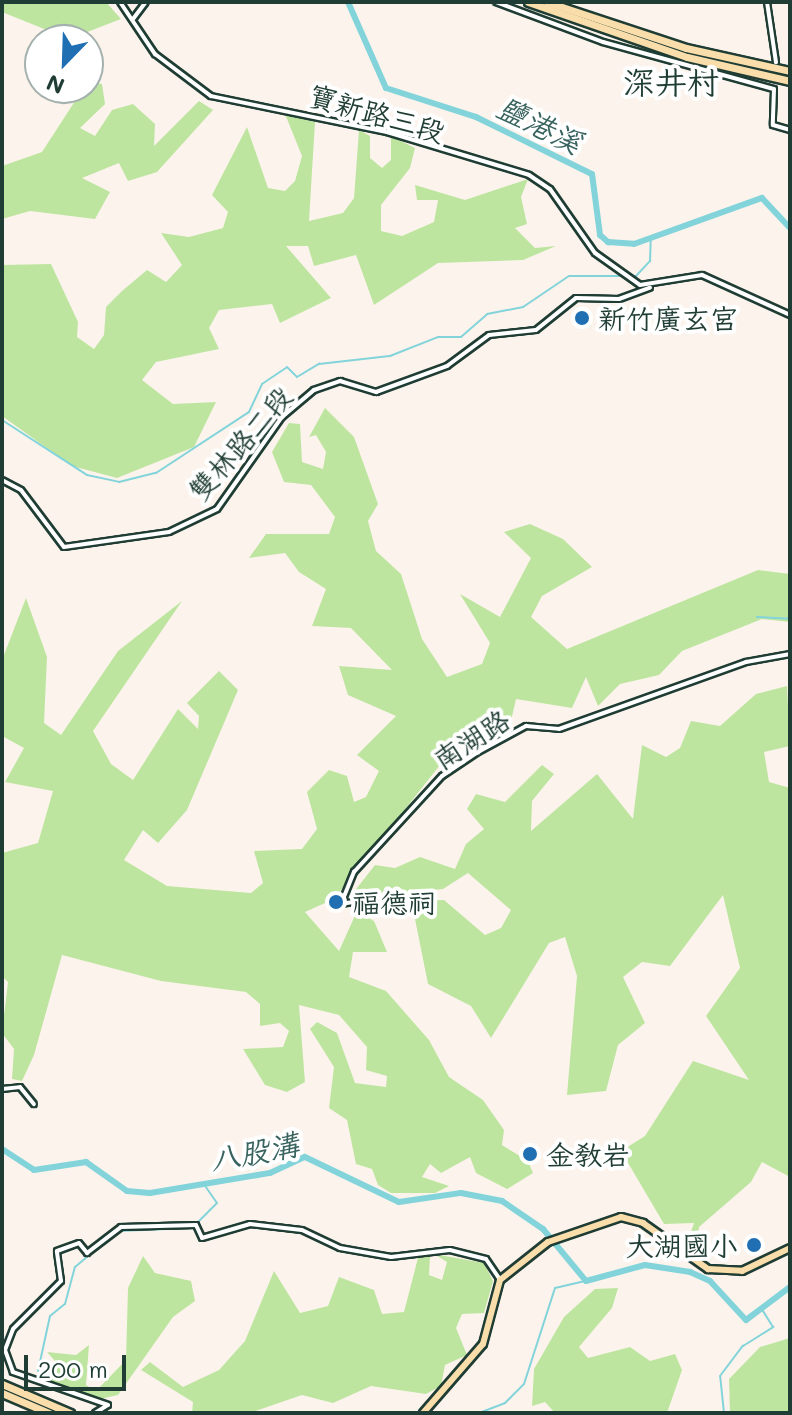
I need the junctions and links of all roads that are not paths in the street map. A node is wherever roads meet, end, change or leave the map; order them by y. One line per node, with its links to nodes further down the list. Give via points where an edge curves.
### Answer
1 (120, 2): 7 (street, 寶新路三段)
2 (146, 2): 7 (street)
3 (496, 2): 11 (street, via 603,42 774,89 773,125)
4 (528, 2): 10 (highway, via 687,57)
5 (547, 2): 9 (highway, via 686,48)
6 (767, 2): 8 (street)
7 (133, 19): 12 (street, 寶新路三段, via 155,54 211,96 387,132 539,180 588,245 620,272)
8 (776, 62)
9 (790, 71)
10 (790, 81)
11 (790, 130)
12 (652, 287): 13 (street, via 702,275); 14 (street, 雙林路二段, via 619,299 576,298 536,330 489,335 447,366 376,392 340,381 314,390 282,417 217,509 169,532 64,547 21,490)
13 (790, 315)
14 (2, 480)
15 (790, 654): 16 (street, 南湖路, via 746,662 559,729 526,726 471,756 442,776 354,872 341,904)
16 (364, 900)
17 (2, 1089): 18 (street, via 20,1087)
18 (34, 1104)
19 (790, 1248): 20 (main road, via 734,1272 692,1263 655,1231 621,1217 548,1242)
20 (500, 1280): 25 (street, via 486,1259 450,1250 391,1257 337,1247 302,1230 250,1224 202,1238 196,1225 121,1227 89,1252 79,1243 57,1251 61,1281 17,1323 5,1350 13,1372 108,1405); 26 (main road, via 483,1344)
21 (2, 1384): 24 (highway)
22 (2, 1393): 23 (highway)
23 (49, 1413)
24 (70, 1413)
25 (95, 1413)
26 (423, 1413)

